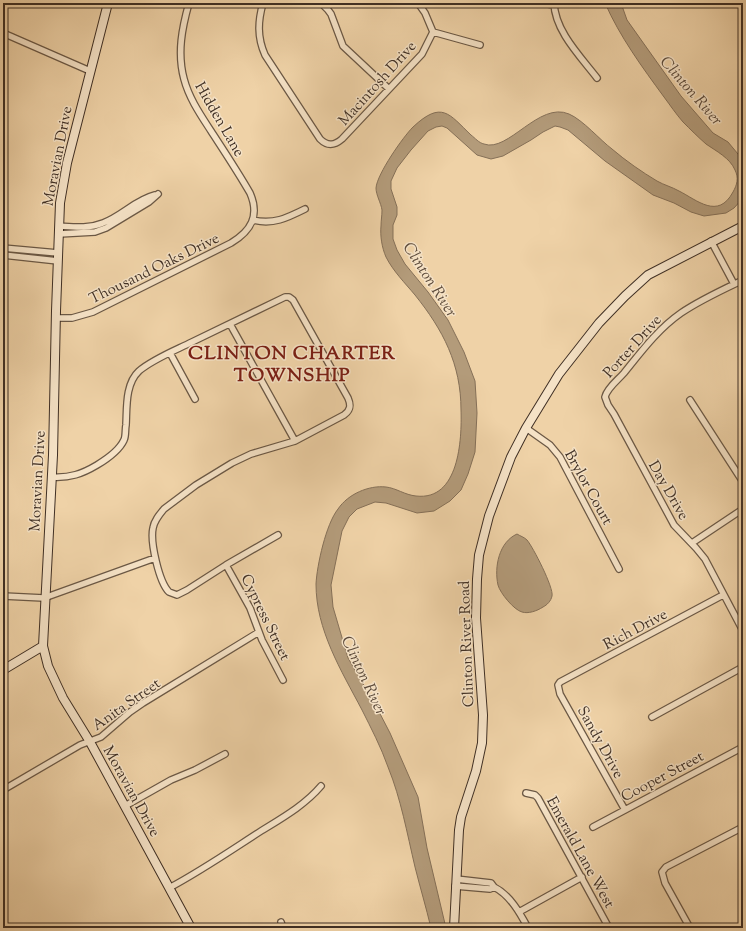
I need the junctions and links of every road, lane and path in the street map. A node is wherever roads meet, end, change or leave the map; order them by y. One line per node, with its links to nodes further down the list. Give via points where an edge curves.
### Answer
1 (108, 3): 11 (street, Moravian Drive)
2 (189, 3): 16 (street, Hidden Lane, via 181,37 184,79 199,112 250,193 255,208)
3 (263, 3): 13 (street, Macintosh Drive, via 259,33 265,55 320,139 326,144 332,145 342,139)
4 (321, 3): 13 (street, via 331,14 343,46)
5 (418, 3): 8 (street)
6 (542, 3): 7 (street)
7 (554, 4): 12 (street, via 555,17 560,28)
8 (433, 32): 10 (street); 13 (street, Macintosh Drive, via 422,54)
9 (3, 33): 11 (street)
10 (480, 45)
11 (90, 71): 18 (street, Moravian Drive, via 61,191)
12 (597, 78)
13 (389, 89)
14 (131, 209): 18 (street, via 106,228 95,232)
15 (305, 209): 16 (street, via 270,222)
16 (253, 220): 25 (street, Thousand Oaks Drive, via 245,233 231,243 93,312 72,318)
17 (743, 226): 19 (street, Clinton River Road)
18 (59, 230): 22 (street, Moravian Drive)
19 (712, 241): 24 (street); 31 (street, Clinton River Road, via 648,275 614,307 559,374)
20 (3, 248): 22 (street)
21 (3, 255): 22 (street)
22 (58, 257): 25 (street, Moravian Drive)
23 (743, 280): 24 (street, Porter Drive)
24 (734, 284): 28 (street, Porter Drive, via 687,309 665,325 609,389)
25 (56, 318): 33 (street, Moravian Drive)
26 (230, 324): 27 (street); 32 (street); 32 (street, via 285,297 290,297 348,398 350,408 344,415)
27 (170, 353): 29 (street); 33 (street, via 143,368 133,379 128,394 125,436 118,449 81,474 67,478)
28 (605, 397): 37 (street, Day Drive, via 672,522)
29 (195, 399)
30 (690, 400): 34 (street)
31 (526, 428): 40 (street, Brylor Court, via 550,445 560,457); 63 (street, Clinton River Road, via 504,472 479,555 476,618 483,715 482,743 461,817)
32 (295, 441): 38 (street, via 238,460 169,504 154,525 152,540)
33 (52, 477): 43 (street, Moravian Drive)
34 (743, 482)
35 (743, 509): 37 (street)
36 (278, 535): 39 (street)
37 (692, 543): 41 (street, Day Drive, via 705,559)
38 (155, 558): 39 (street, via 167,590 173,594 180,594); 43 (street)
39 (226, 565): 45 (street, Cypress Street, via 250,608)
40 (619, 569)
41 (723, 595): 44 (street, Day Drive); 50 (street, Rich Drive)
42 (3, 596): 43 (street)
43 (44, 598): 46 (street, Moravian Drive)
44 (743, 631)
45 (259, 632): 49 (street, Cypress Street); 52 (street, Anita Street, via 130,712 107,733)
46 (43, 646): 48 (street); 52 (street, Moravian Drive, via 52,676)
47 (743, 667): 51 (street)
48 (3, 670)
49 (283, 680)
50 (558, 685): 59 (street, Sandy Drive, via 560,694)
51 (652, 717)
52 (90, 742): 56 (street, Anita Street, via 80,745); 58 (street, Moravian Drive)
53 (743, 747): 59 (street, Cooper Street)
54 (225, 754): 58 (street)
55 (322, 786): 64 (street, via 313,796 290,812 199,872)
56 (3, 790)
57 (526, 793): 62 (street, Emerald Lane West, via 538,798)
58 (125, 806): 64 (street, Moravian Drive)
59 (625, 810): 60 (street, Cooper Street)
60 (593, 827)
61 (743, 827): 70 (street, via 666,867 662,873)
62 (582, 877): 65 (street); 69 (street, Emerald Lane West)
63 (456, 883): 65 (street, via 490,889 494,887 502,891); 67 (street, Clinton River Road)
64 (169, 888): 66 (street, Moravian Drive)
65 (519, 912): 68 (street)
66 (191, 928)
67 (454, 928)
68 (528, 928)
69 (609, 928)
70 (690, 928)

